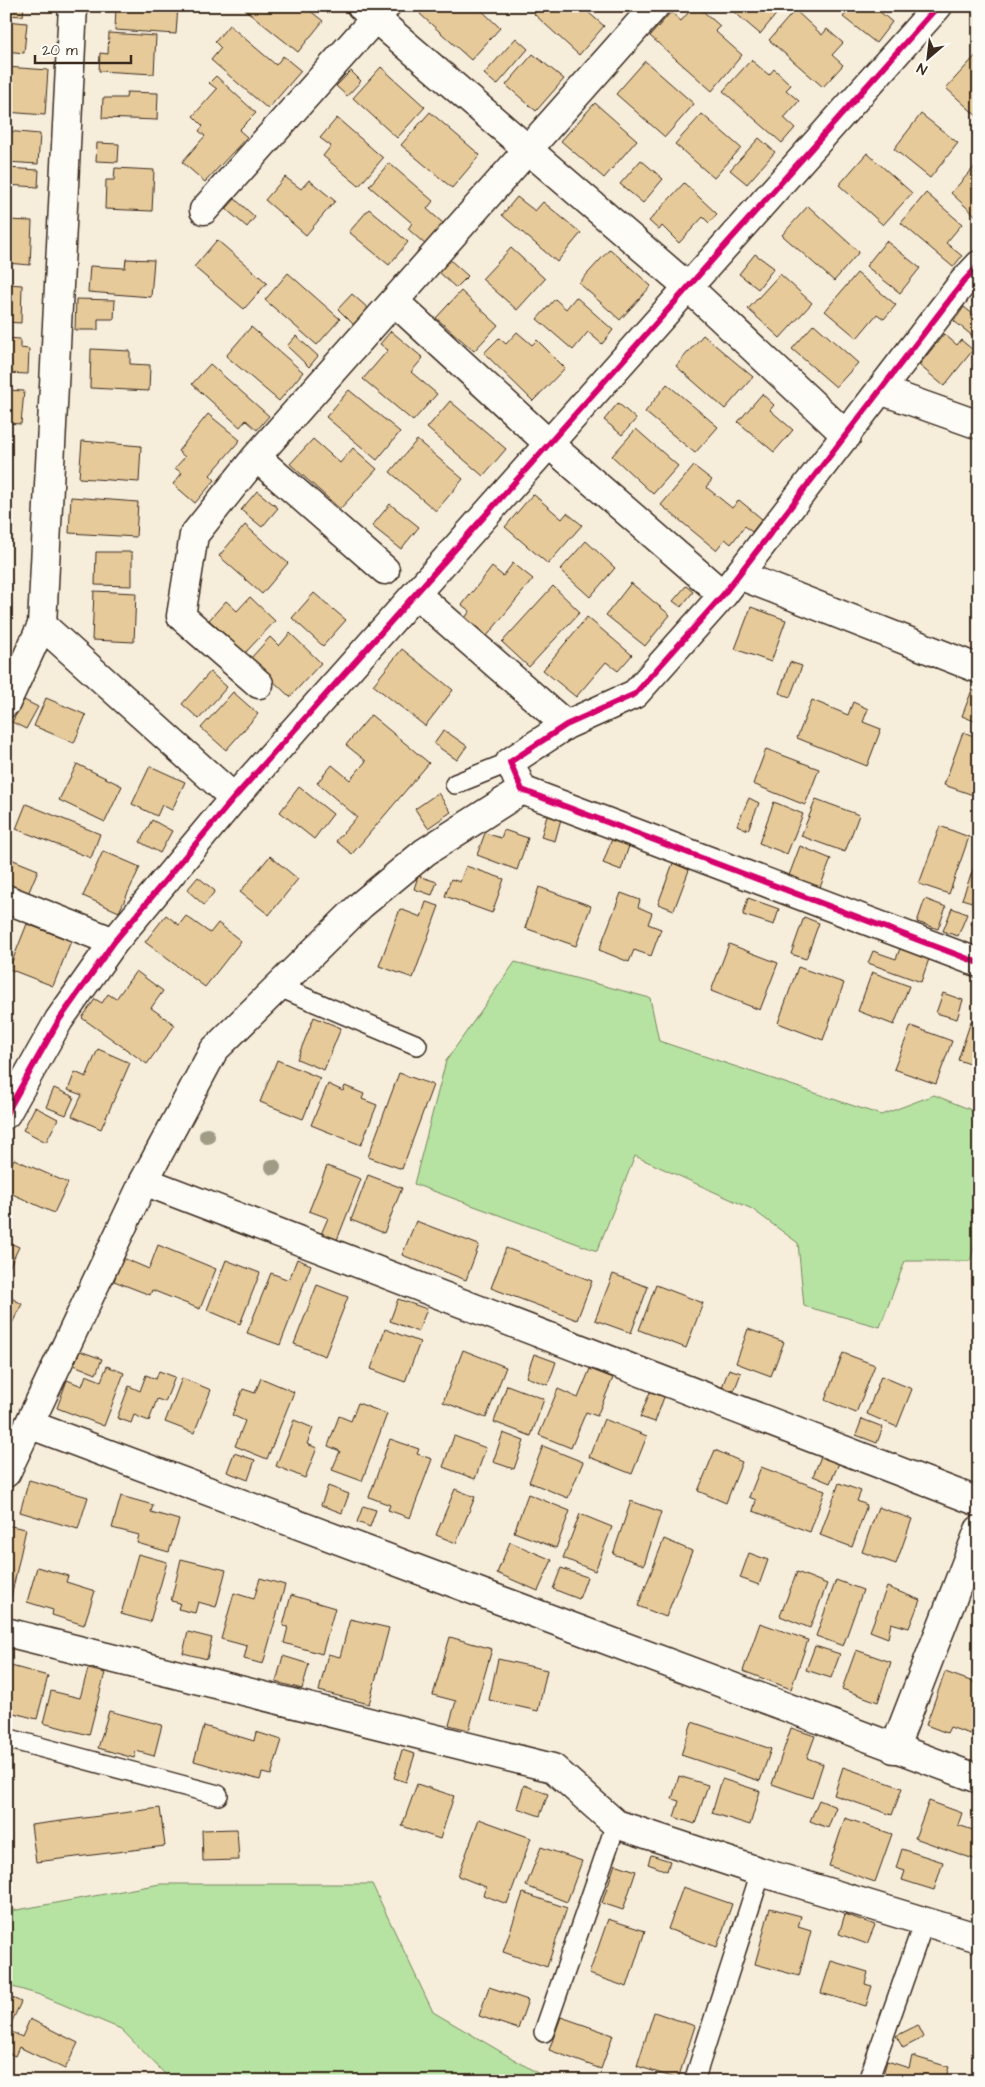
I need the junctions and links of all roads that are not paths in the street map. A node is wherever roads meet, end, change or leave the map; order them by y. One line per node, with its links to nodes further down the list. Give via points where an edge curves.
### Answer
1 (73, 6): 18 (street)
2 (655, 6): 5 (street)
3 (938, 6): 8 (street)
4 (374, 10): 5 (street); 6 (street)
5 (528, 150): 8 (street); 9 (street)
6 (204, 210)
7 (979, 265): 10 (street)
8 (688, 287): 12 (street); 13 (street)
9 (395, 302): 13 (street); 14 (street)
10 (880, 390): 11 (street); 12 (street)
11 (979, 426)
12 (847, 436): 16 (street)
13 (549, 444): 16 (street); 17 (street)
14 (256, 457): 15 (street); 20 (street, via 194,535 181,616)
15 (385, 570)
16 (731, 585): 19 (street); 22 (street, via 635,694)
17 (417, 595): 22 (street); 26 (street)
18 (42, 625): 21 (street); 26 (street)
19 (979, 669)
20 (259, 684)
21 (6, 703)
22 (566, 725): 23 (street)
23 (510, 762): 24 (lane); 25 (street)
24 (454, 784)
25 (522, 790): 29 (street); 30 (street, via 425,852 361,905)
26 (234, 798): 28 (street)
27 (6, 899): 28 (street)
28 (114, 942): 32 (street, via 60,1020)
29 (979, 963)
30 (277, 986): 31 (lane); 33 (street, via 214,1050)
31 (417, 1044)
32 (6, 1114)
33 (144, 1181): 34 (street); 36 (street)
34 (31, 1425): 35 (street); 40 (street)
35 (6, 1473)
36 (979, 1502)
37 (979, 1530): 40 (street)
38 (6, 1632): 43 (street, via 553,1768)
39 (6, 1738): 42 (lane)
40 (894, 1749): 41 (street)
41 (979, 1779)
42 (218, 1795)
43 (616, 1824): 44 (street); 47 (lane)
44 (761, 1872): 45 (street); 48 (lane)
45 (924, 1922): 46 (street); 49 (lane)
46 (979, 1938)
47 (544, 2032)
48 (694, 2081)
49 (868, 2081)

